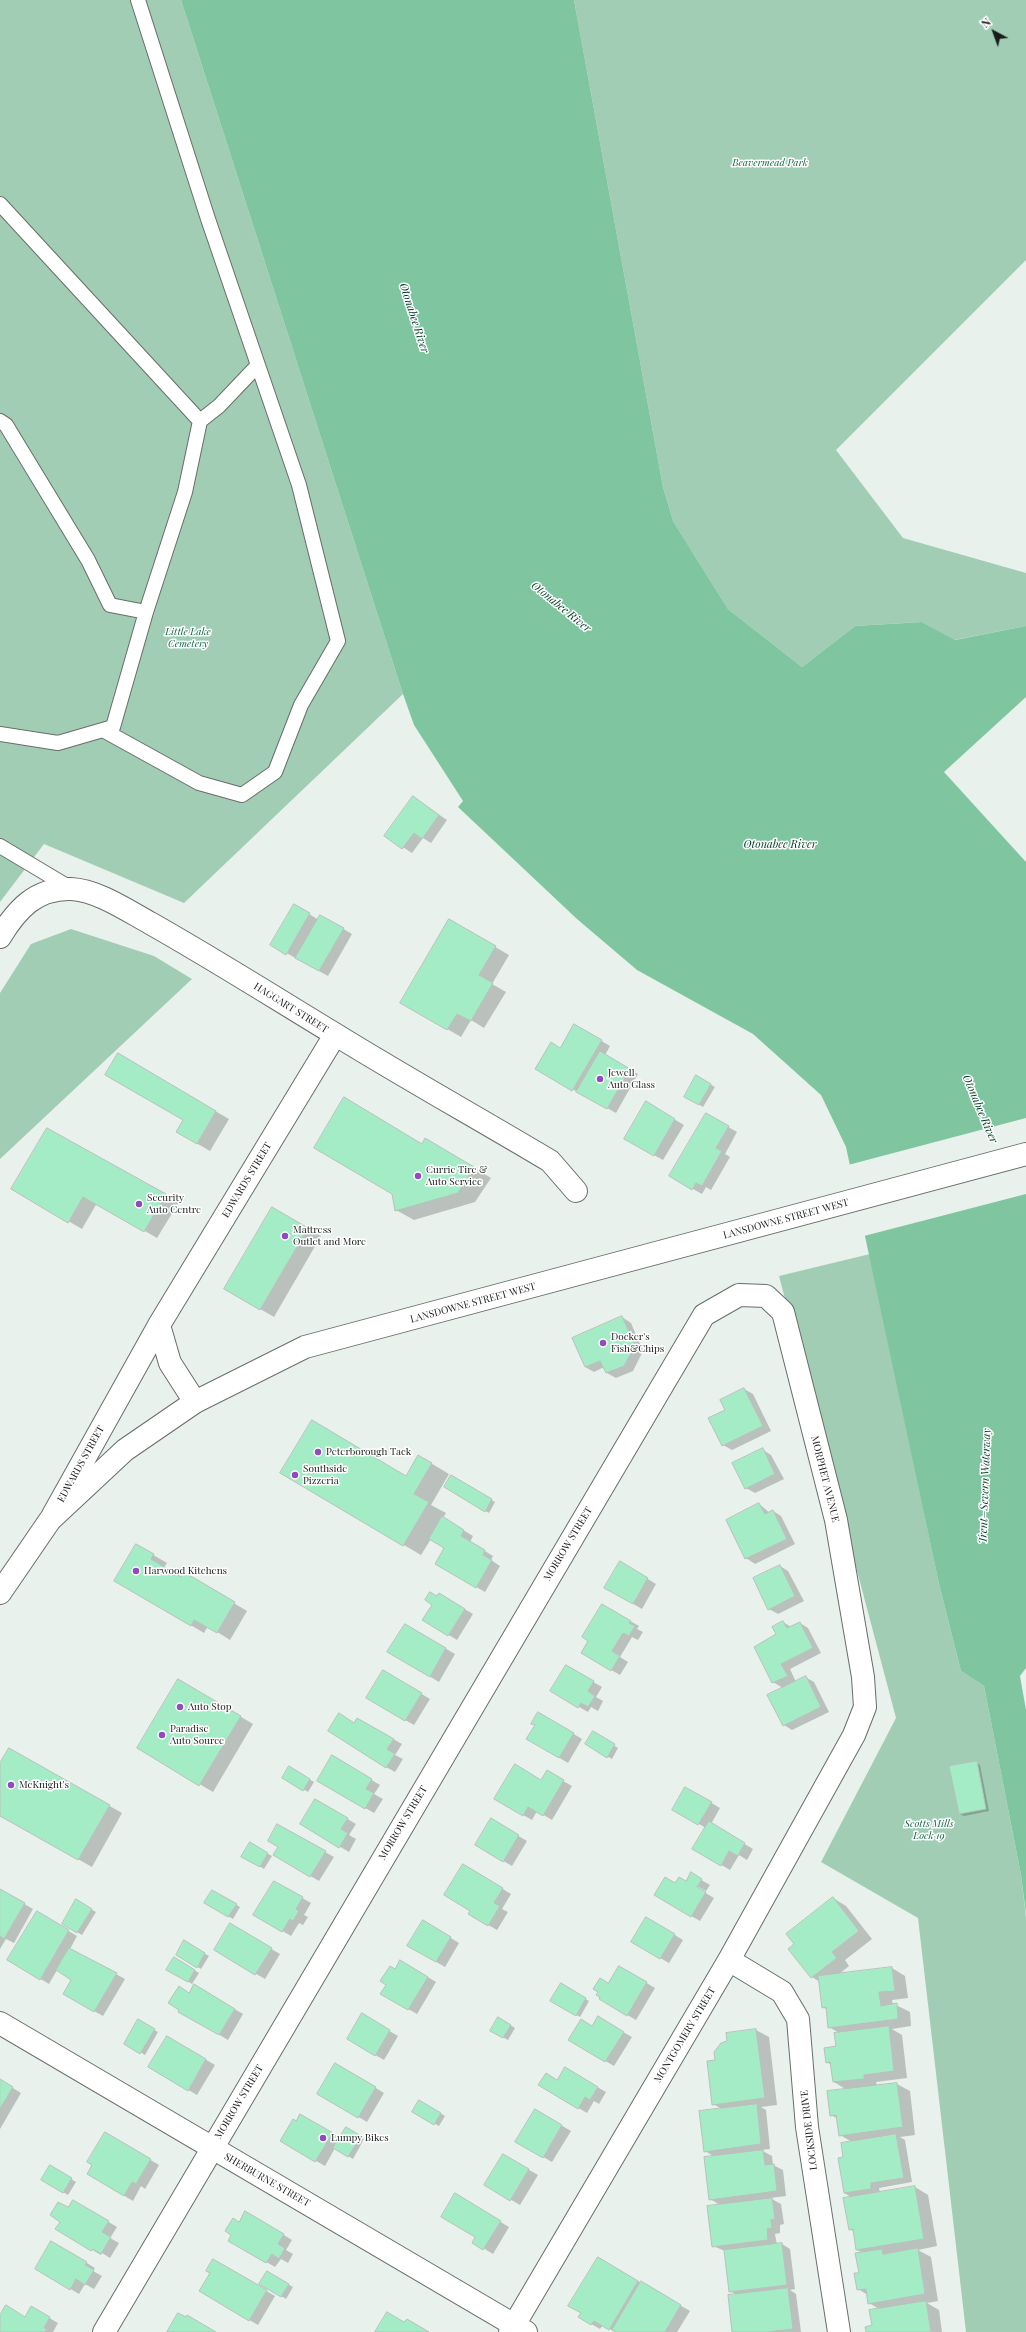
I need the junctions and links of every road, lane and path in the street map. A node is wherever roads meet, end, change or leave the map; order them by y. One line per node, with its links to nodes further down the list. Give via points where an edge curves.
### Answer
1 (138, 0): 3 (lane)
2 (0, 204): 5 (lane)
3 (258, 365): 5 (lane, via 219,406); 7 (lane, via 299,484 338,641 301,705 275,772 242,795 199,783)
4 (0, 421): 6 (lane, via 6,425 88,560 110,605)
5 (200, 421): 6 (lane, via 185,492)
6 (146, 612): 7 (lane, via 113,727)
7 (103, 730): 8 (lane, via 58,743)
8 (0, 734)
9 (0, 846): 10 (lane)
10 (72, 889): 11 (street, HAGGART STREET, via 51,890 35,896 23,906); 12 (street, HAGGART STREET, via 106,899 195,948)
11 (0, 937)
12 (335, 1035): 14 (street, HAGGART STREET, via 550,1161); 16 (street, EDWARDS STREET)
13 (1026, 1154): 17 (street, LANSDOWNE STREET WEST, via 305,1347)
14 (576, 1192)
15 (704, 1315): 20 (street, MORPHET AVENUE, via 739,1295 766,1296 783,1312 836,1520 862,1670 865,1707); 23 (street, MORROW STREET)
16 (159, 1325): 17 (street, via 170,1363); 18 (street, EDWARDS STREET)
17 (194, 1402): 18 (street, LANSDOWNE STREET WEST, via 125,1450)
18 (50, 1520): 19 (street, LANSDOWNE STREET WEST)
19 (0, 1593)
20 (854, 1735): 21 (street, MONTGOMERY STREET)
21 (729, 1960): 24 (street, MONTGOMERY STREET); 26 (street, LOCKSIDE DRIVE, via 782,1992 798,2019 807,2127)
22 (0, 2023): 23 (street, SHERBURNE STREET)
23 (212, 2148): 24 (street, SHERBURNE STREET); 25 (street, MORROW STREET)
24 (516, 2330)
25 (104, 2332)
26 (839, 2332)

